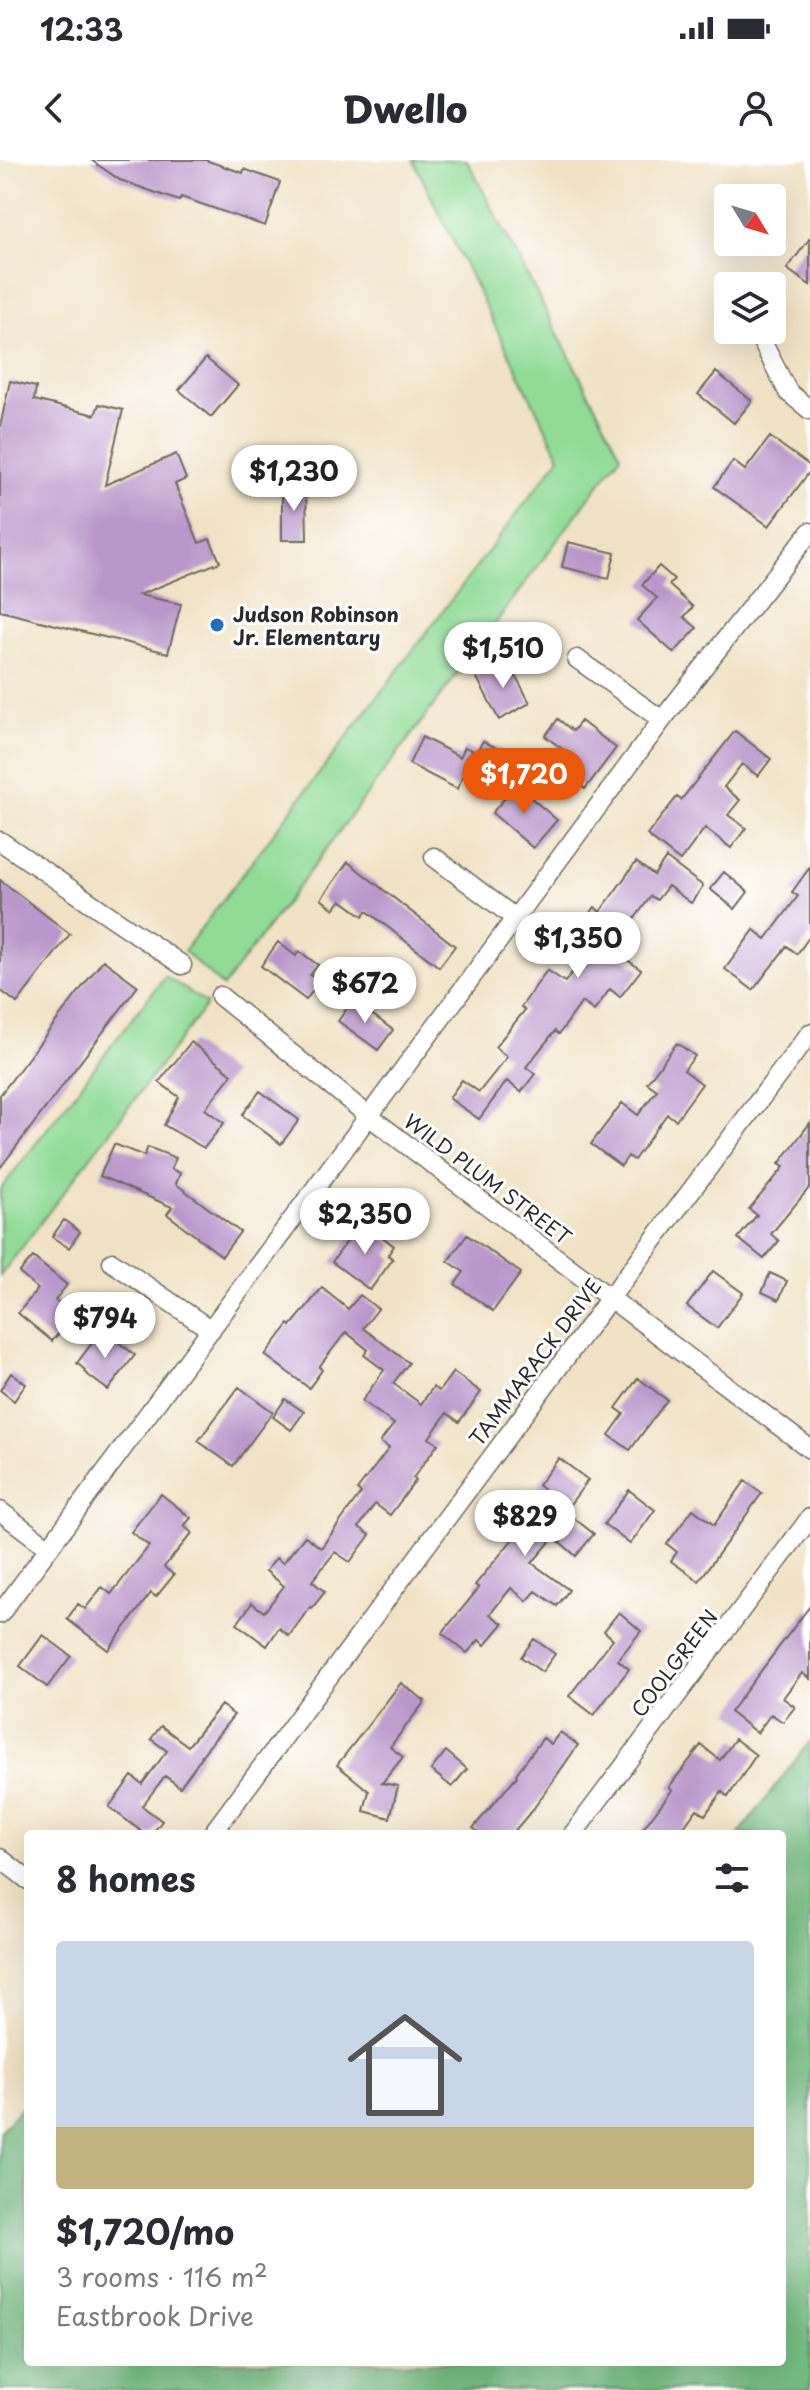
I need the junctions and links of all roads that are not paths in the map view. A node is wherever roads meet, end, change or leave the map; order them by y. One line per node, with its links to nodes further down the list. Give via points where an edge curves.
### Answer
1 (763, 344): 2 (street, via 788,392)
2 (810, 410)
3 (810, 532): 5 (street)
4 (577, 659): 5 (street)
5 (662, 720): 8 (street)
6 (0, 841): 9 (street)
7 (434, 857): 8 (street)
8 (515, 918): 12 (street)
9 (182, 965)
10 (220, 996): 12 (street, WILD PLUM STREET)
11 (810, 1033): 14 (street, TAMMARACK DRIVE)
12 (370, 1117): 14 (street, WILD PLUM STREET); 15 (street)
13 (112, 1262): 15 (street)
14 (610, 1298): 16 (street, WILD PLUM STREET); 21 (street, TAMMARACK DRIVE)
15 (211, 1330): 19 (street)
16 (810, 1449)
17 (0, 1511): 19 (street)
18 (810, 1518): 22 (street, COOLGREEN)
19 (49, 1548): 20 (street)
20 (0, 1614)
21 (215, 1830)
22 (576, 1830)
23 (0, 1858): 24 (street)
24 (24, 1877)

